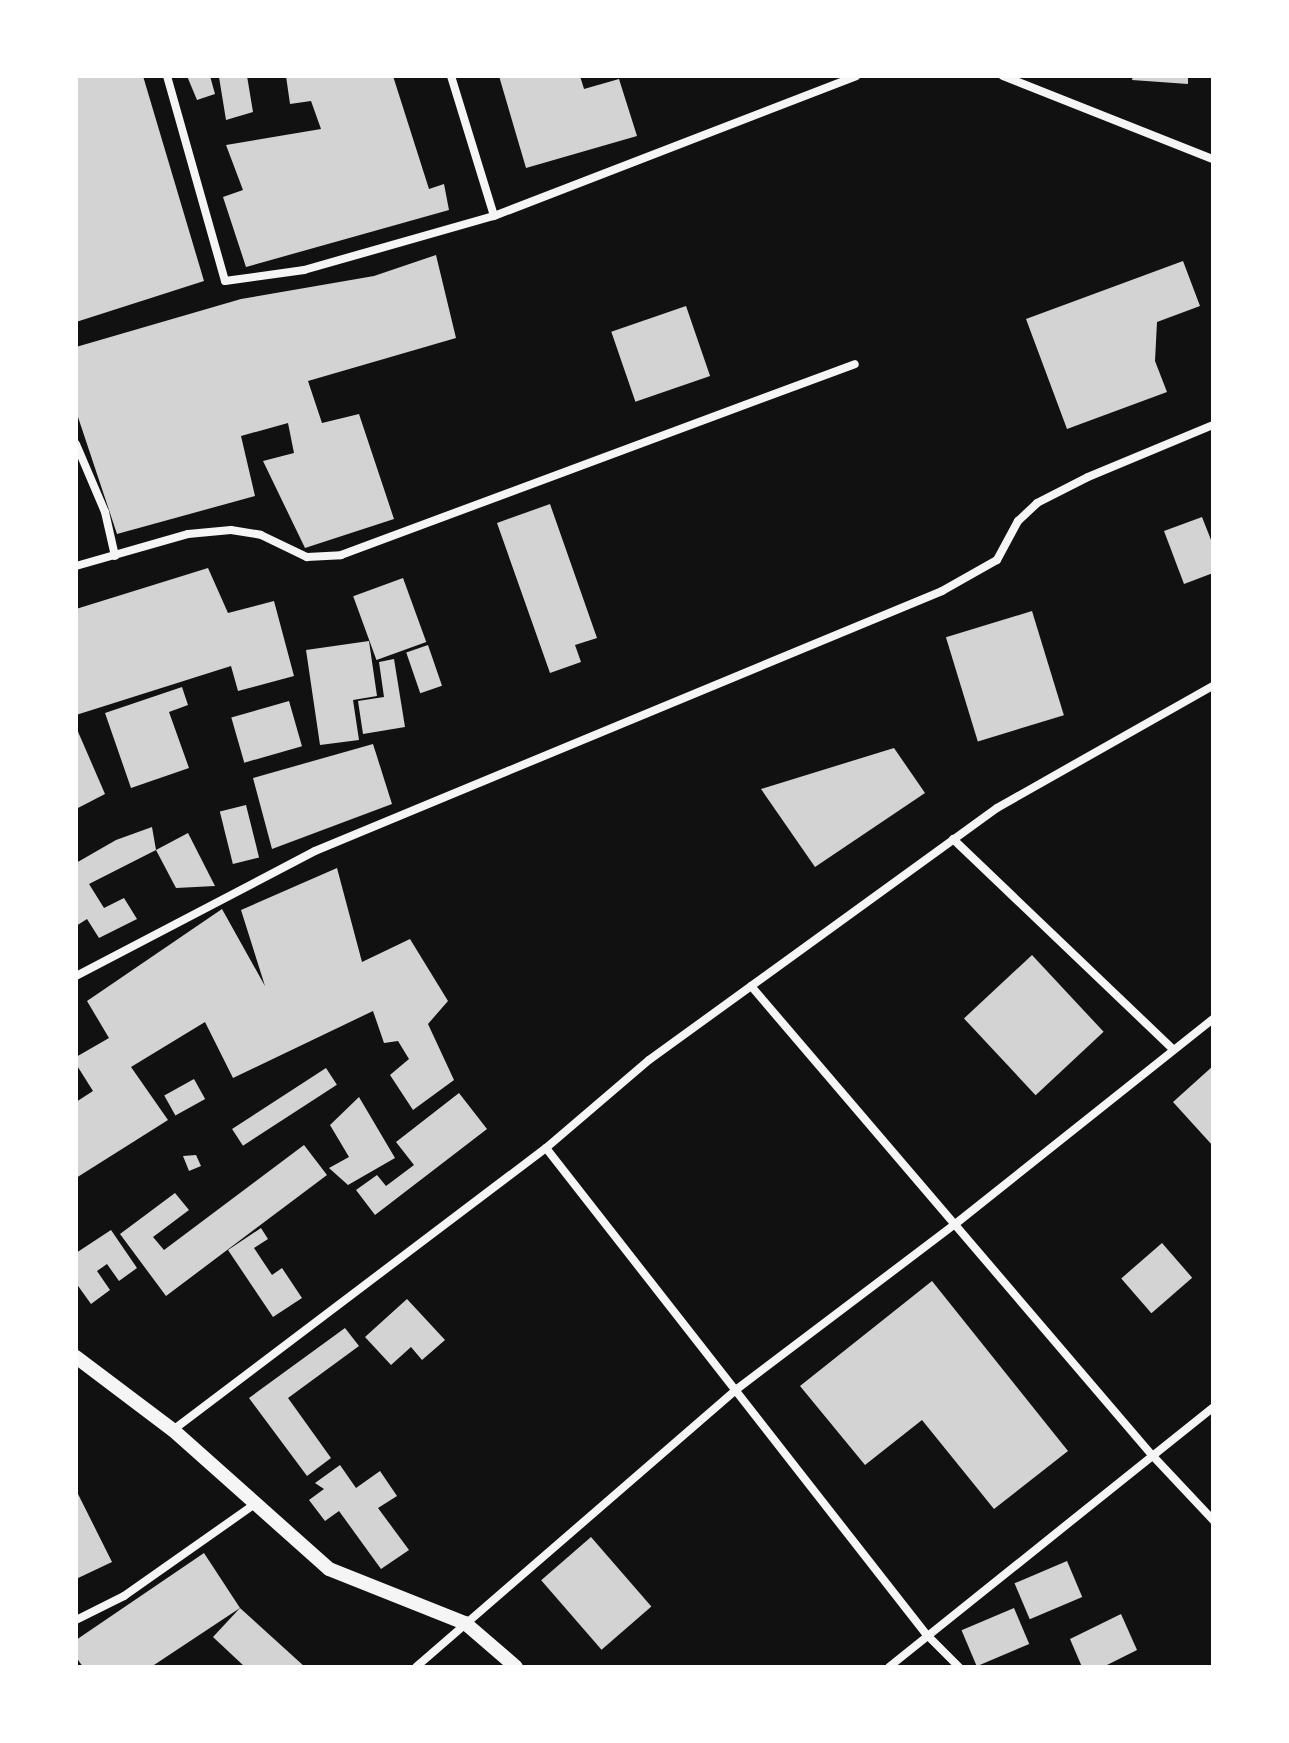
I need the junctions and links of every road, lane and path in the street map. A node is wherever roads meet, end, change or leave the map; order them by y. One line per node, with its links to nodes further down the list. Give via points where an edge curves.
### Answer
1 (167, 76): 6 (street, via 225,281 304,270)
2 (451, 76): 6 (street)
3 (856, 76): 6 (street)
4 (1003, 76): 5 (street)
5 (1213, 159)
6 (494, 216)
7 (855, 364): 10 (street, via 341,555 307,557 261,535 231,530 188,534)
8 (1213, 425): 14 (street, via 1037,503 1018,521 997,560 942,591 315,851)
9 (76, 444): 10 (street, via 105,512)
10 (115, 556): 11 (street)
11 (76, 566)
12 (1213, 686): 13 (street, via 1056,772)
13 (953, 839): 15 (street); 17 (street)
14 (76, 976)
15 (751, 986): 18 (street, via 649,1060); 19 (street)
16 (1213, 1019): 17 (street)
17 (1172, 1048): 19 (street)
18 (546, 1148): 21 (street); 23 (street)
19 (954, 1225): 21 (street); 24 (street)
20 (79, 1365): 23 (street)
21 (737, 1389): 28 (street); 29 (street)
22 (1213, 1407): 24 (street)
23 (173, 1430): 25 (street)
24 (1151, 1454): 26 (street); 29 (street)
25 (255, 1504): 27 (street, via 124,1596); 28 (street, via 329,1569)
26 (1213, 1520)
27 (76, 1620)
28 (465, 1623): 30 (street); 31 (street)
29 (926, 1634): 32 (street); 33 (street)
30 (416, 1667)
31 (516, 1667)
32 (889, 1667)
33 (959, 1667)

